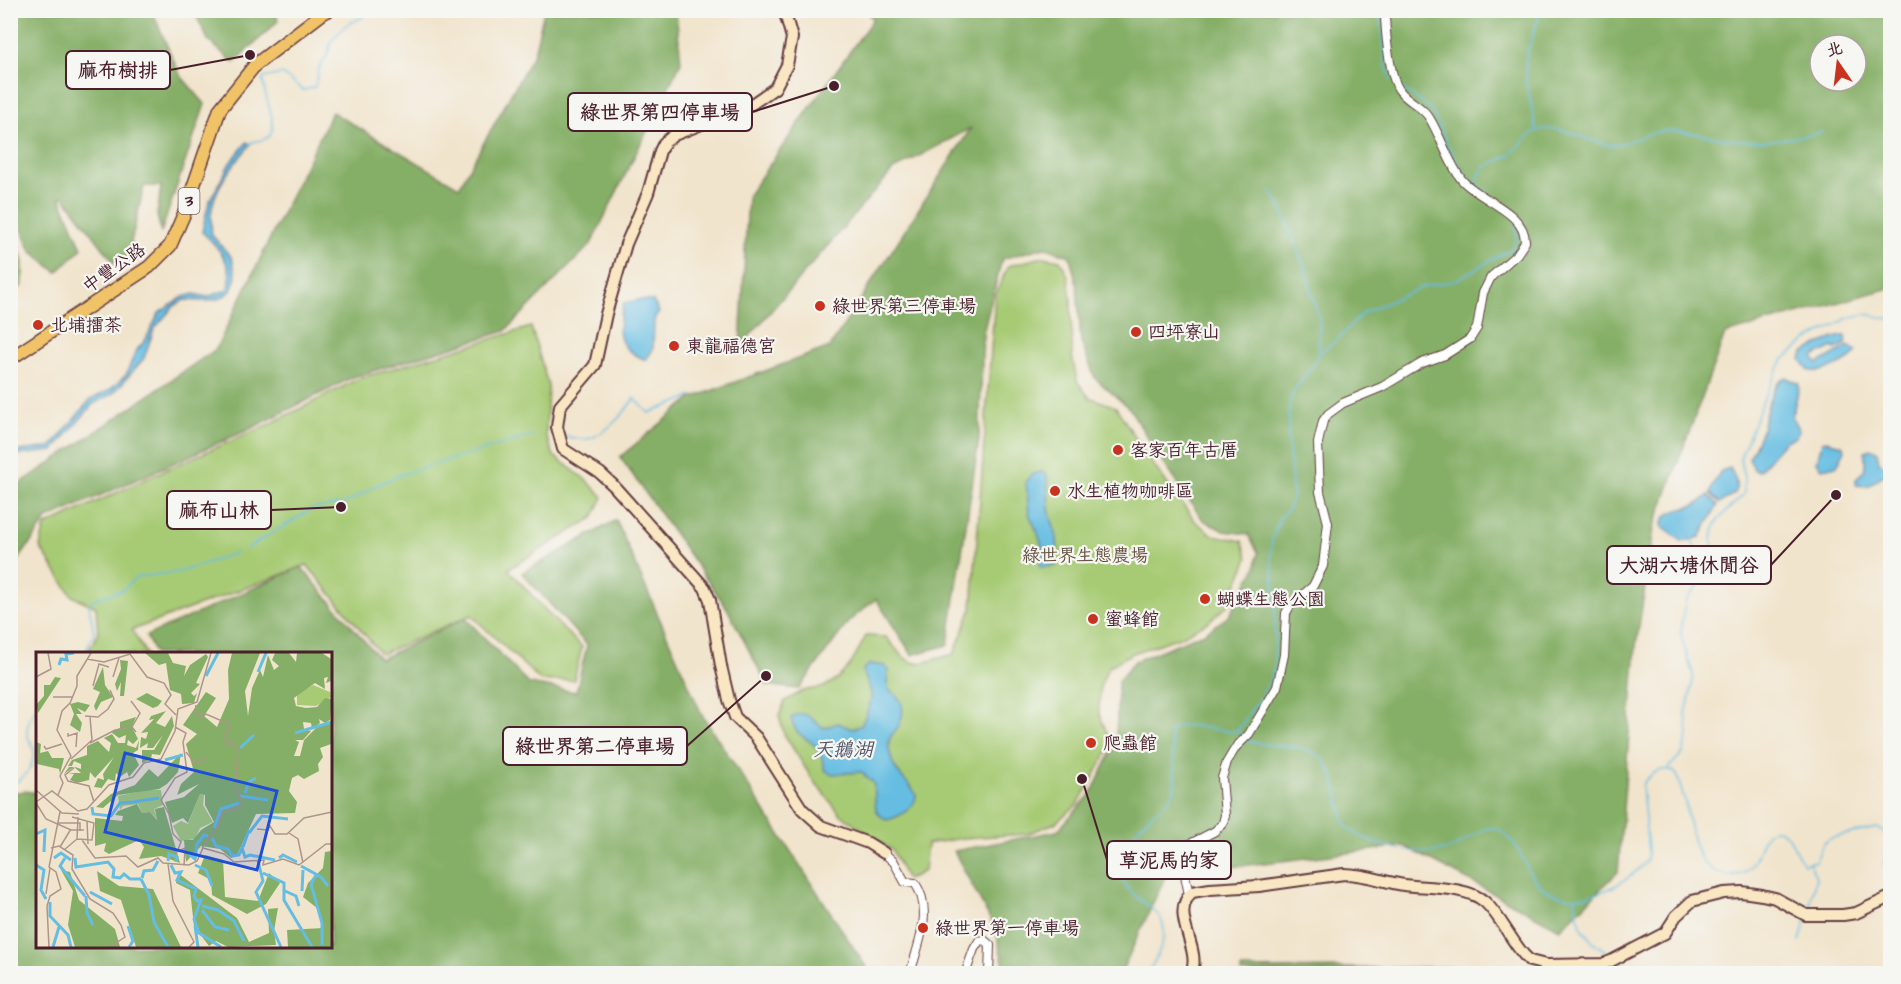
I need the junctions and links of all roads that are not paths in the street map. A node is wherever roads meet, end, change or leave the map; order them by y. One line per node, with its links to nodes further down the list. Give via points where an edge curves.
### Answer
1 (329, 10): 4 (main road, 中豐公路 / 3, via 255,65 220,109 184,214 162,256)
2 (784, 10): 5 (street, via 792,38 787,65 775,88 752,104 674,135 664,143 626,244 595,365 560,406 557,427 563,449 600,473 705,588 735,717 756,737 801,809 821,826)
3 (1385, 10): 6 (street, via 1397,87 1429,116 1464,182 1507,212 1521,226 1525,242 1487,285 1477,328 1470,339 1382,387 1343,403 1323,421 1318,443 1320,492 1328,523 1323,566 1313,586 1286,613 1282,673 1277,687 1227,762 1222,778 1223,823 1188,845 1184,852)
4 (14, 352)
5 (884, 853): 8 (street, via 905,882 915,883 925,902)
6 (1189, 895): 7 (street, via 1199,890 1351,874 1466,893 1485,902 1530,961 1546,965 1611,961 1665,933 1692,901 1724,893 1769,896 1806,915 1856,913); 11 (street, via 1184,911 1195,960)
7 (1890, 897)
8 (910, 974)
9 (965, 974): 10 (street, via 974,949 984,940 990,945)
10 (989, 974)
11 (1191, 974)

